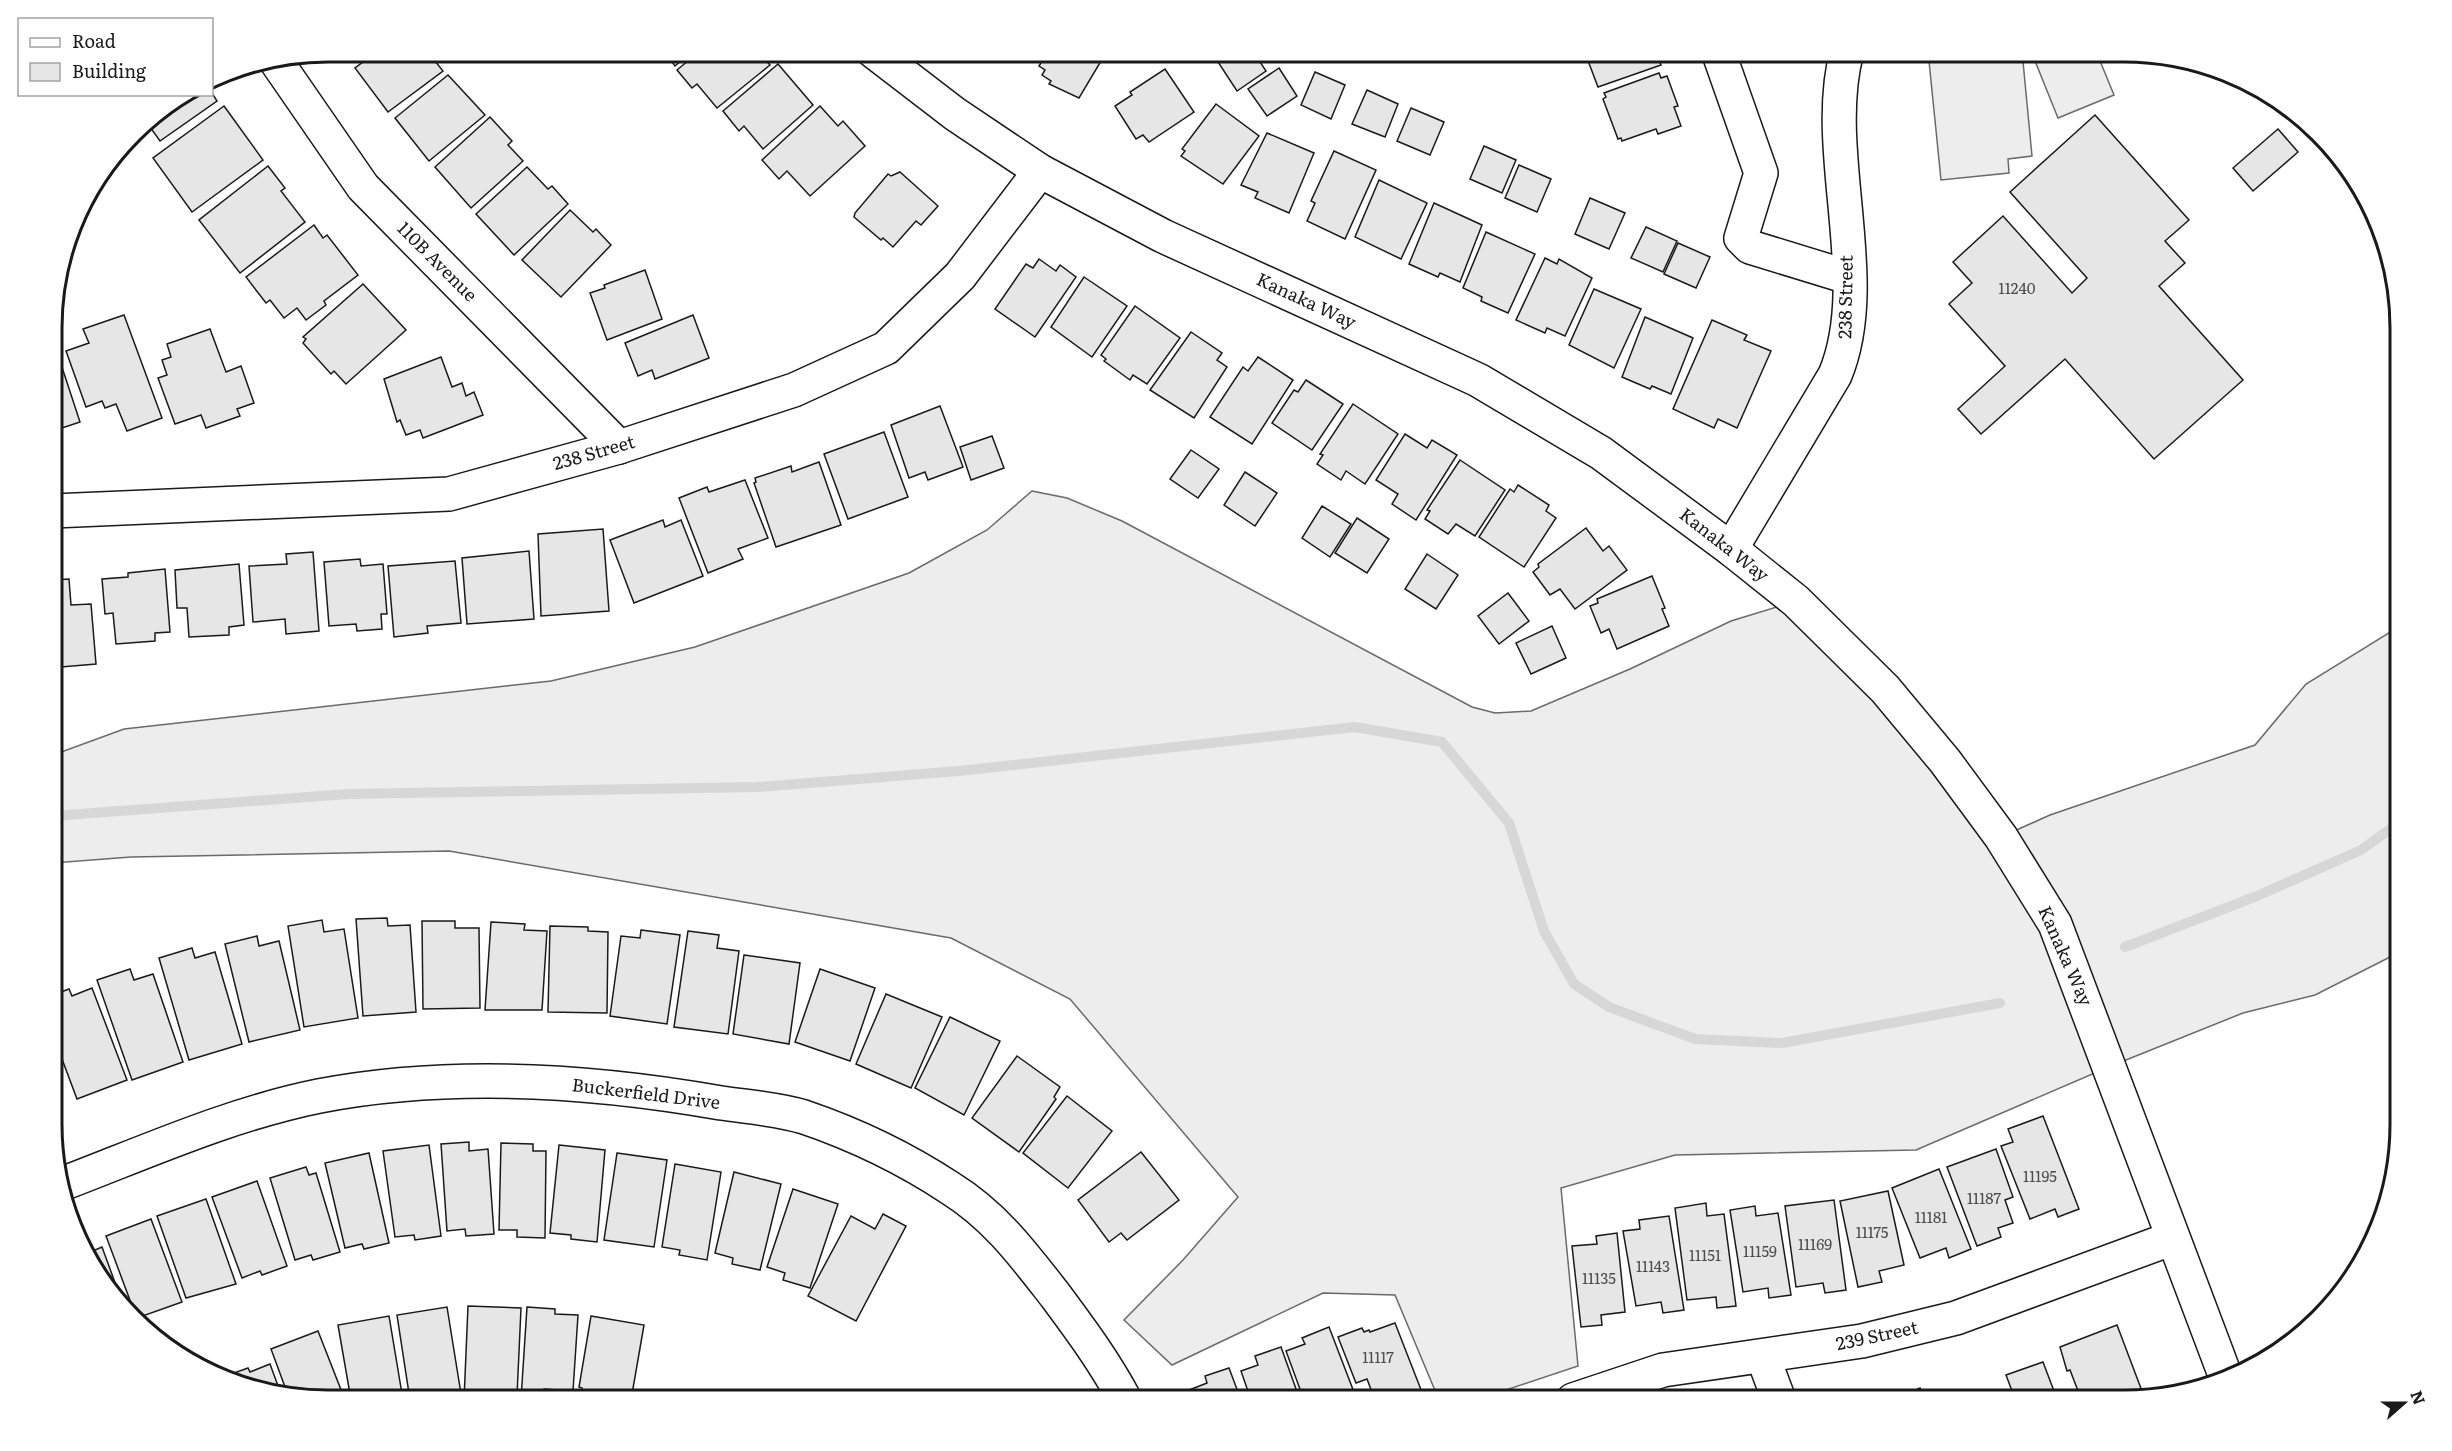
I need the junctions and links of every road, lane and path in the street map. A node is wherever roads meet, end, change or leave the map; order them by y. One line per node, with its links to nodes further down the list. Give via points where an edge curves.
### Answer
1 (887, 62): 5 (street, Kanaka Way)
2 (1722, 62): 6 (street, via 1761,173 1741,238 1750,247)
3 (1845, 62): 6 (street, 238 Street, via 1840,102)
4 (280, 66): 7 (street, 110B Avenue, via 363,187)
5 (1040, 171): 7 (street, 238 Street, via 960,276 886,348 794,390); 9 (street, Kanaka Way, via 1163,236 1478,380 1601,453)
6 (1848, 277): 9 (street, 238 Street, via 1849,327 1835,375)
7 (619, 447): 8 (street, 238 Street, via 449,494)
8 (62, 512)
9 (1731, 549): 11 (street, Kanaka Way, via 1796,601 1885,689 1945,760 2008,847 2055,924)
10 (68, 1182): 14 (street, Buckerfield Drive, via 237,1117 319,1096 399,1086 478,1082 586,1084 802,1117 887,1152 952,1188 1008,1234 1101,1356)
11 (2173, 1238): 12 (street, 239 Street, via 1956,1318 1862,1341); 13 (street, Kanaka Way)
12 (1763, 1357): 15 (street, 239 Street, via 1663,1370); 16 (street)
13 (2224, 1370)
14 (1120, 1390)
15 (1603, 1390)
16 (1775, 1390)

